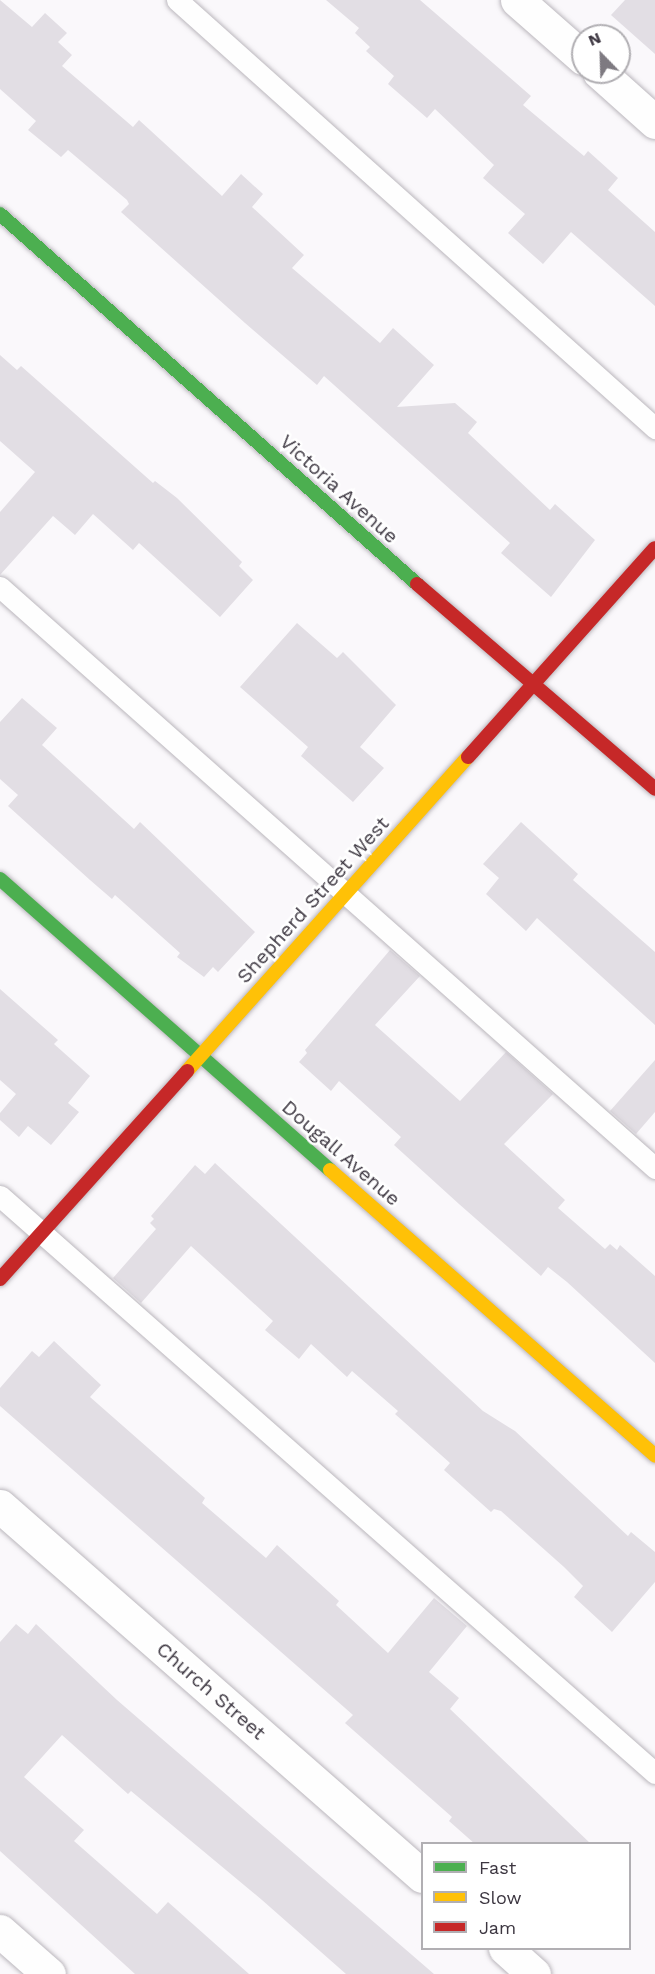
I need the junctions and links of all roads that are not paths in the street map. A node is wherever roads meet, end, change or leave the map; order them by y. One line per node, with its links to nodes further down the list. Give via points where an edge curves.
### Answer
1 (177, 0): 7 (lane)
2 (517, 0): 3 (street)
3 (571, 47)
4 (612, 84): 5 (street)
5 (655, 122)
6 (0, 214): 10 (street, Victoria Avenue, via 477,637)
7 (655, 428)
8 (655, 548): 10 (street, Shepherd Street West)
9 (0, 587): 13 (lane)
10 (534, 682): 11 (street, Victoria Avenue); 13 (street, Shepherd Street West)
11 (655, 789)
12 (0, 879): 14 (street, Dougall Avenue)
13 (345, 892): 14 (street, Shepherd Street West); 15 (lane)
14 (200, 1056): 17 (street, Shepherd Street West); 19 (street, Dougall Avenue)
15 (655, 1168)
16 (0, 1196): 17 (lane)
17 (42, 1231): 18 (street, Shepherd Street West); 21 (lane)
18 (0, 1279)
19 (655, 1456)
20 (0, 1506): 22 (street, Church Street)
21 (655, 1773)
22 (421, 1874)
23 (0, 1931): 25 (street)
24 (507, 1950): 26 (street)
25 (49, 1974)
26 (534, 1974)

